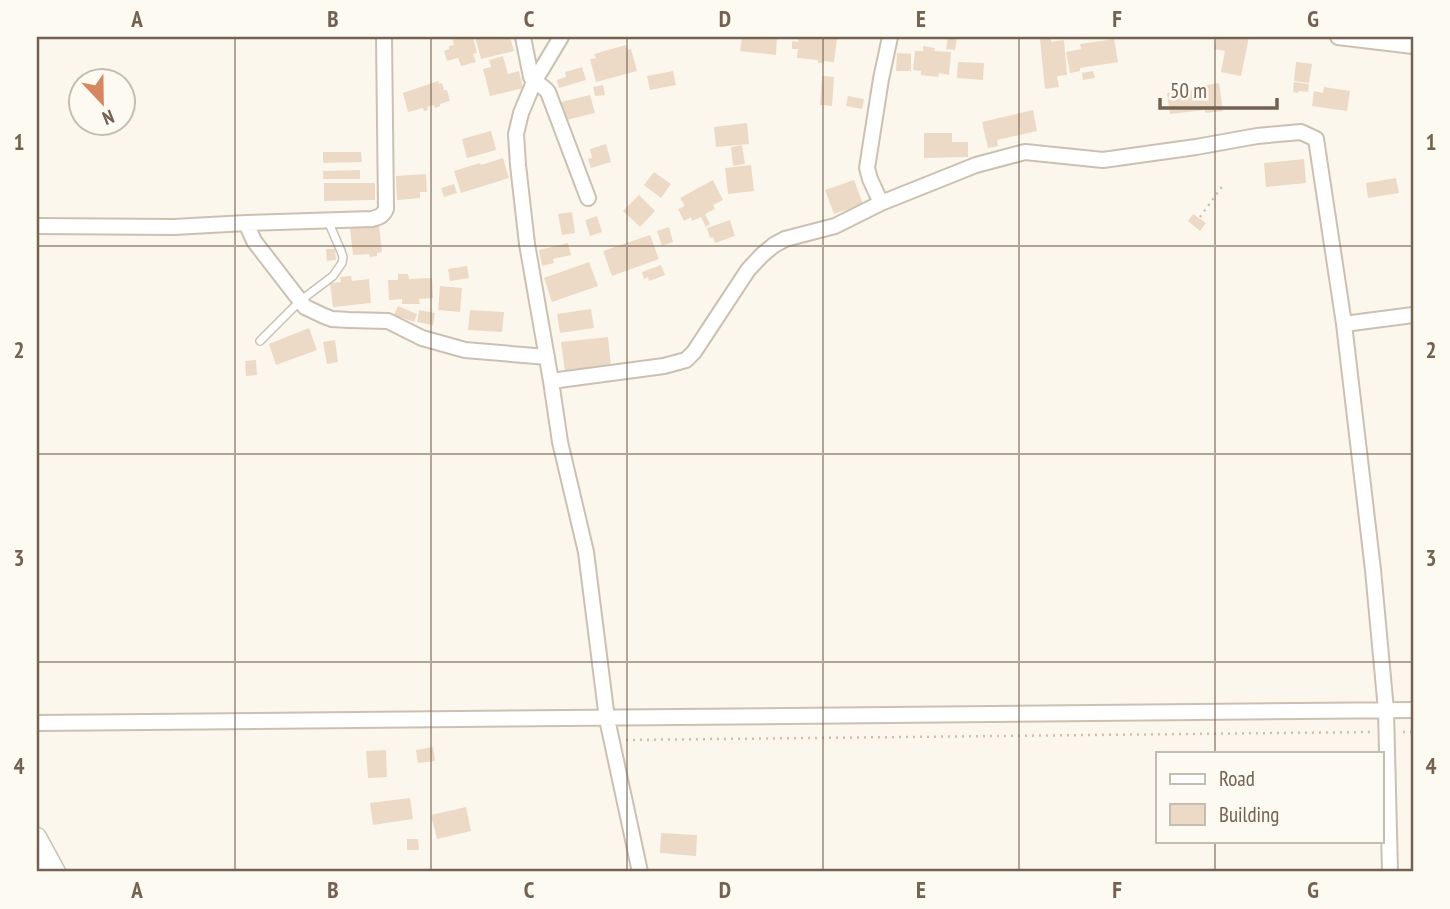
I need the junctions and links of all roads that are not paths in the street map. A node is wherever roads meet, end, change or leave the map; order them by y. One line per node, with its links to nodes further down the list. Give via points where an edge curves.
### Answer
1 (384, 37): 10 (street, via 386,209 372,219)
2 (523, 37): 7 (street)
3 (561, 37): 7 (street)
4 (890, 37): 9 (street, via 867,168)
5 (1338, 37): 6 (street)
6 (1413, 46)
7 (534, 82): 8 (street, via 548,92); 17 (street, via 516,134 527,244)
8 (588, 198)
9 (881, 204): 15 (street, via 1013,154 1103,160 1301,132 1316,139); 18 (street, via 835,226 785,239 762,255 686,360)
10 (327, 220): 11 (street); 13 (lane, via 342,263 329,280)
11 (246, 222): 12 (street, via 174,227); 13 (street, via 254,241)
12 (37, 226)
13 (300, 301): 16 (lane); 17 (street, via 332,319 388,321 422,338 465,350)
14 (1413, 315): 15 (street)
15 (1344, 324): 19 (street)
16 (260, 341)
17 (547, 357): 18 (street)
18 (551, 381): 21 (street, via 586,552)
19 (1386, 710): 20 (street); 21 (street); 28 (street)
20 (1413, 710)
21 (607, 719): 22 (street); 27 (street)
22 (37, 723)
23 (37, 836): 26 (street)
24 (37, 859): 25 (street)
25 (39, 872)
26 (56, 872)
27 (640, 872)
28 (1390, 872)

